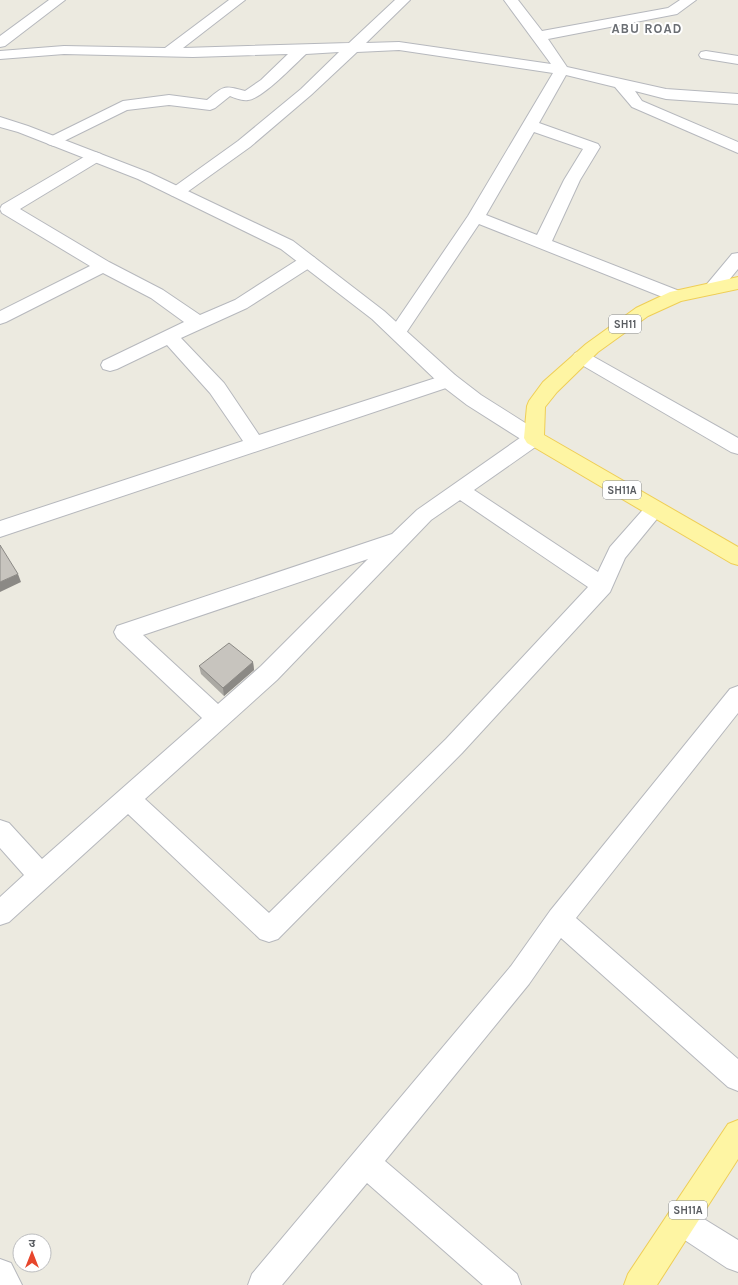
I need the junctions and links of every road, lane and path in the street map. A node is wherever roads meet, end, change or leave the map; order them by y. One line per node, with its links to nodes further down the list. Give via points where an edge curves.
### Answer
1 (58, 0): 7 (street)
2 (238, 0): 10 (street)
3 (403, 0): 8 (street)
4 (511, 0): 6 (street)
5 (689, 0): 6 (street, via 672,11)
6 (540, 36): 14 (street)
7 (0, 43)
8 (351, 48): 9 (street); 14 (street, via 399,46); 22 (street, via 306,92 244,144)
9 (301, 50): 10 (street); 19 (street, via 266,83 247,96 227,91 210,105 169,100 123,106)
10 (168, 53): 11 (street, via 64,50)
11 (0, 55)
12 (706, 56): 13 (street)
13 (738, 60)
14 (562, 70): 15 (street); 18 (street)
15 (620, 83): 16 (street, via 666,94); 20 (street, via 637,104)
16 (738, 99)
17 (0, 122): 19 (street)
18 (530, 125): 24 (street); 25 (street, via 592,147 572,180)
19 (54, 141): 21 (street)
20 (738, 148)
21 (96, 157): 22 (street); 23 (street)
22 (177, 192): 27 (street, via 287,245)
23 (4, 210): 28 (street)
24 (476, 217): 25 (street); 34 (street)
25 (542, 243): 31 (street)
26 (738, 258): 30 (street)
27 (308, 261): 33 (street, via 241,304); 34 (street)
28 (104, 266): 32 (street); 33 (street, via 157,294)
29 (738, 283): 30 (main road, SH11)
30 (713, 288): 31 (main road, SH11)
31 (676, 296): 36 (main road, SH11, via 642,312)
32 (0, 318)
33 (198, 323): 35 (street)
34 (398, 332): 38 (street)
35 (169, 336): 37 (street); 40 (street, via 217,388)
36 (581, 357): 39 (main road, SH11, via 550,387 536,406); 41 (street)
37 (110, 365)
38 (448, 380): 39 (street, via 474,400); 40 (street)
39 (534, 438): 42 (street); 43 (main road, SH11A)
40 (255, 444): 44 (street)
41 (738, 447)
42 (459, 490): 45 (street, via 424,515); 47 (street)
43 (655, 509): 46 (main road, SH11A); 47 (street, via 617,552)
44 (0, 529)
45 (400, 539): 49 (street, via 270,673); 49 (street, via 125,632)
46 (738, 557)
47 (602, 586): 50 (street, via 454,746 269,930)
48 (738, 696): 54 (street)
49 (218, 719): 50 (street)
50 (128, 799): 52 (street)
51 (0, 832): 52 (street)
52 (41, 876): 53 (street)
53 (0, 913)
54 (559, 920): 55 (street); 57 (street, via 520,975)
55 (738, 1077)
56 (738, 1134): 58 (main road, SH11A)
57 (365, 1163): 62 (street); 63 (street)
58 (681, 1221): 59 (street); 64 (main road, SH11A)
59 (738, 1256)
60 (0, 1274): 61 (street)
61 (7, 1285)
62 (262, 1285)
63 (506, 1285)
64 (639, 1285)

